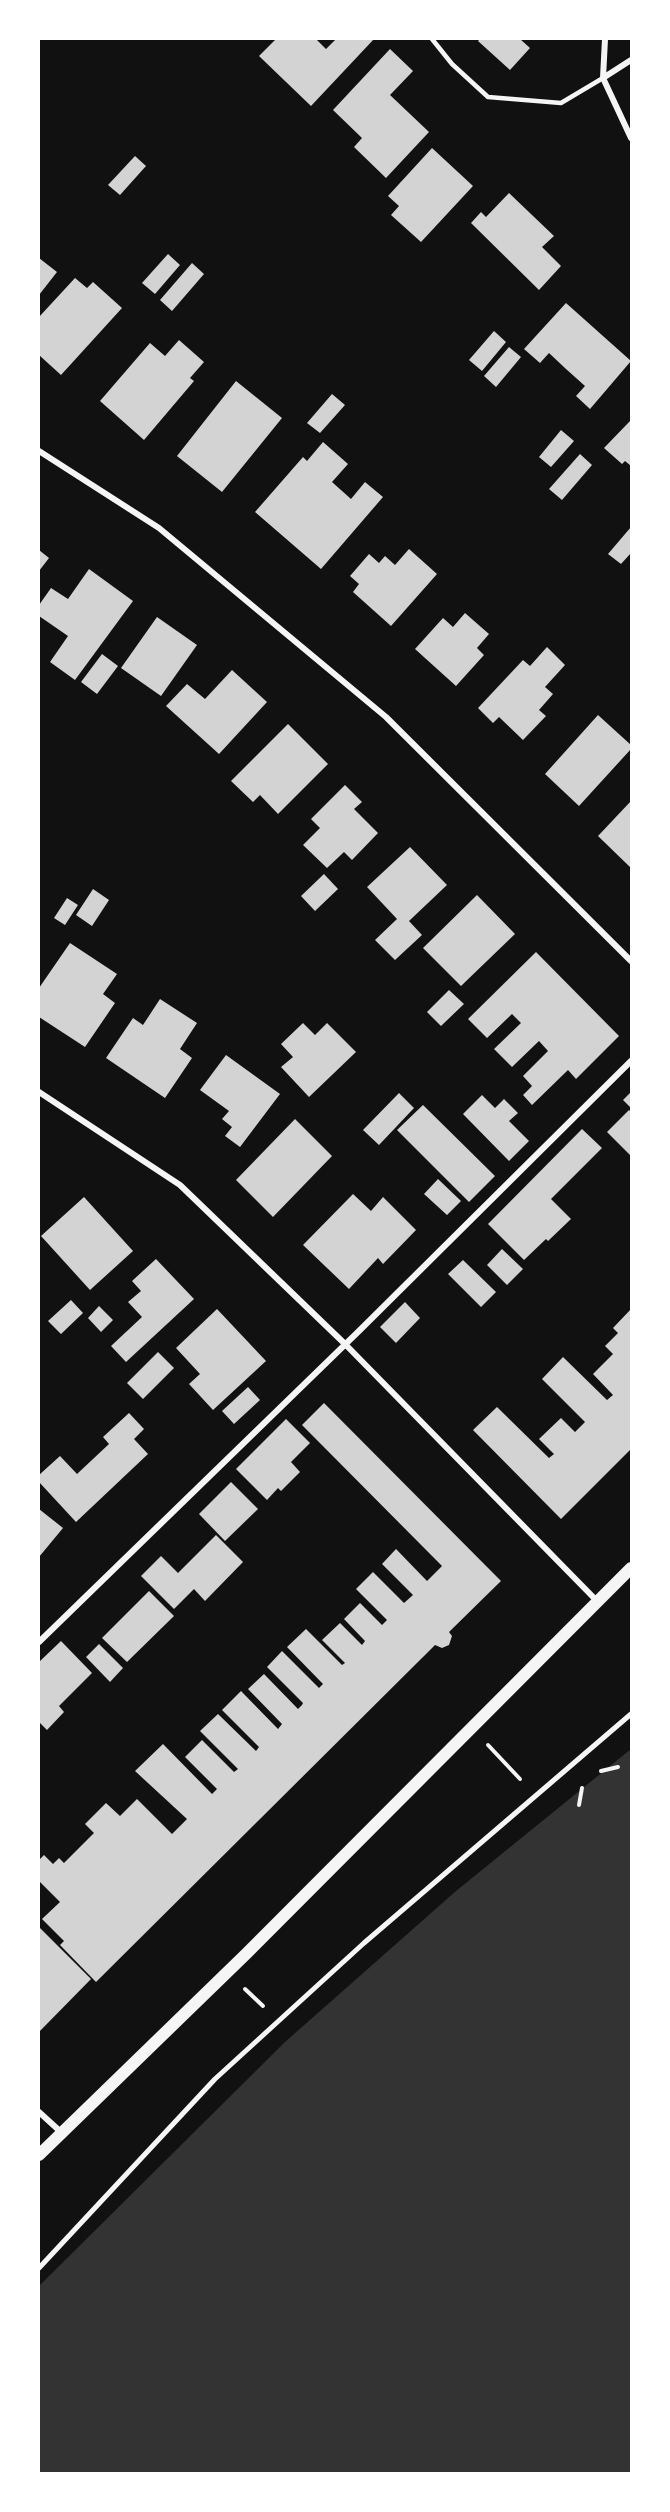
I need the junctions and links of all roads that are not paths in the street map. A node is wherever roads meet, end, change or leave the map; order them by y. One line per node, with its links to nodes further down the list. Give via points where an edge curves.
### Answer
1 (432, 39): 4 (lane, via 488,98 561,103)
2 (605, 39): 4 (street)
3 (631, 60): 4 (street)
4 (603, 78): 5 (street)
5 (631, 138)
6 (39, 451): 7 (street, via 159,528 386,717)
7 (631, 961)
8 (631, 1061): 10 (street)
9 (39, 1092): 10 (street, via 180,1185)
10 (345, 1344): 12 (street); 13 (street)
11 (631, 1568): 12 (main road)
12 (597, 1601): 16 (main road)
13 (39, 1642)
14 (631, 1714): 18 (street, via 408,1904 215,2079)
15 (39, 2112): 16 (street)
16 (62, 2133): 17 (main road)
17 (39, 2155)
18 (39, 2268)

